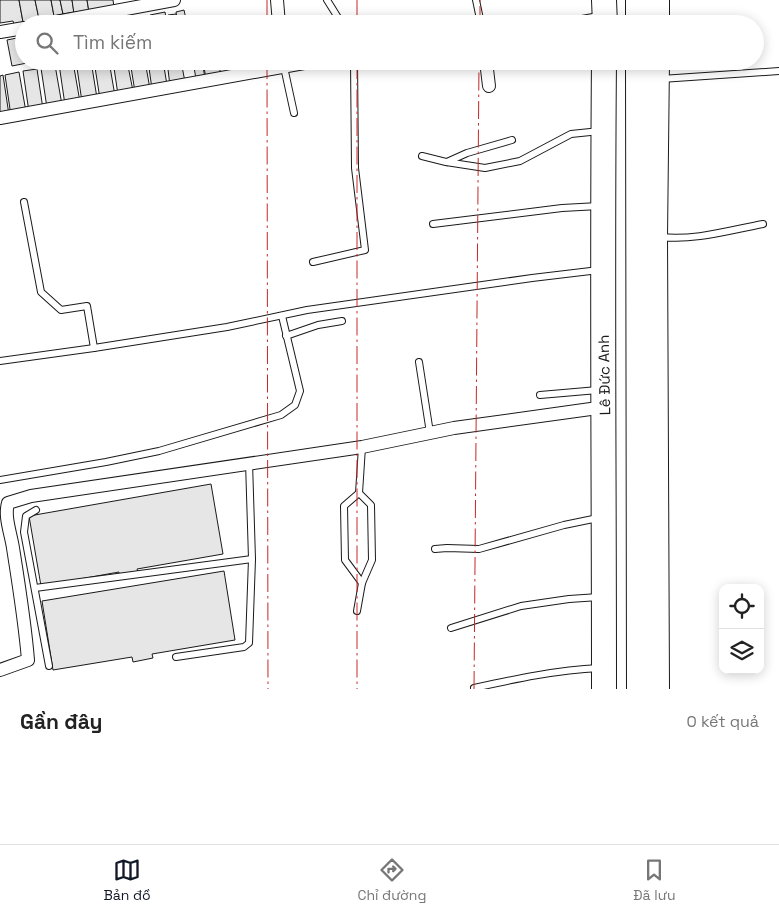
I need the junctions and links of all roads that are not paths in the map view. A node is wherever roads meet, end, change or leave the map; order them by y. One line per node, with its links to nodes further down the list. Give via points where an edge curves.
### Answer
1 (174, 0): 7 (street)
2 (277, 0): 8 (street)
3 (327, 0): 9 (lane)
4 (476, 0): 10 (lane)
5 (638, 0): 11 (highway)
6 (657, 0): 12 (highway)
7 (93, 15)
8 (278, 15)
9 (336, 15)
10 (479, 15)
11 (615, 15)
12 (657, 15)
13 (15, 30): 14 (street)
14 (0, 32)
15 (252, 70): 26 (street)
16 (285, 70): 25 (lane)
17 (354, 70): 36 (lane, via 355,168 365,250)
18 (487, 70): 24 (street)
19 (604, 70): 27 (highway, Lê Đức Anh)
20 (619, 70): 65 (highway, Lê Đức Anh)
21 (638, 70): 66 (highway)
22 (657, 70): 23 (lane); 35 (highway)
23 (779, 71)
24 (488, 86)
25 (294, 113)
26 (0, 118)
27 (603, 131): 30 (lane, via 571,134 520,161 485,168); 32 (highway, Lê Đức Anh)
28 (512, 140): 30 (lane)
29 (422, 156): 30 (lane)
30 (446, 162)
31 (24, 202): 41 (lane, via 40,292 61,310 87,306)
32 (602, 206): 33 (lane); 37 (highway, Lê Đức Anh)
33 (433, 224)
34 (763, 224): 35 (lane, via 702,235)
35 (655, 237): 67 (highway)
36 (313, 262)
37 (603, 270): 38 (lane); 45 (highway, Lê Đức Anh)
38 (282, 316): 40 (lane); 41 (lane)
39 (342, 322): 40 (lane)
40 (286, 336): 49 (lane, via 300,391 295,405 281,414 159,450)
41 (94, 348): 42 (lane)
42 (0, 361)
43 (419, 362): 46 (lane)
44 (540, 395): 45 (lane, via 593,391)
45 (604, 398): 46 (street); 52 (highway, Lê Đức Anh)
46 (430, 433): 47 (street)
47 (362, 447): 48 (street); 50 (lane)
48 (249, 462): 54 (lane); 62 (street, via 30,496 8,503 6,511 26,629 28,660)
49 (0, 480)
50 (359, 493): 55 (lane, via 371,505 372,560); 55 (lane, via 344,506 345,560)
51 (36, 510): 56 (lane, via 26,516 24,532 30,573)
52 (604, 517): 53 (lane, via 479,549); 57 (highway, Lê Đức Anh)
53 (435, 549)
54 (252, 559): 56 (lane); 60 (lane, via 249,643 244,647)
55 (362, 583): 58 (lane)
56 (36, 588): 61 (lane)
57 (605, 596): 59 (lane, via 521,606); 63 (highway, Lê Đức Anh)
58 (357, 611)
59 (450, 628)
60 (176, 657)
61 (49, 666)
62 (0, 670)
63 (604, 678): 64 (lane, via 581,669)
64 (474, 688)
65 (619, 689)
66 (639, 689)
67 (657, 689)

